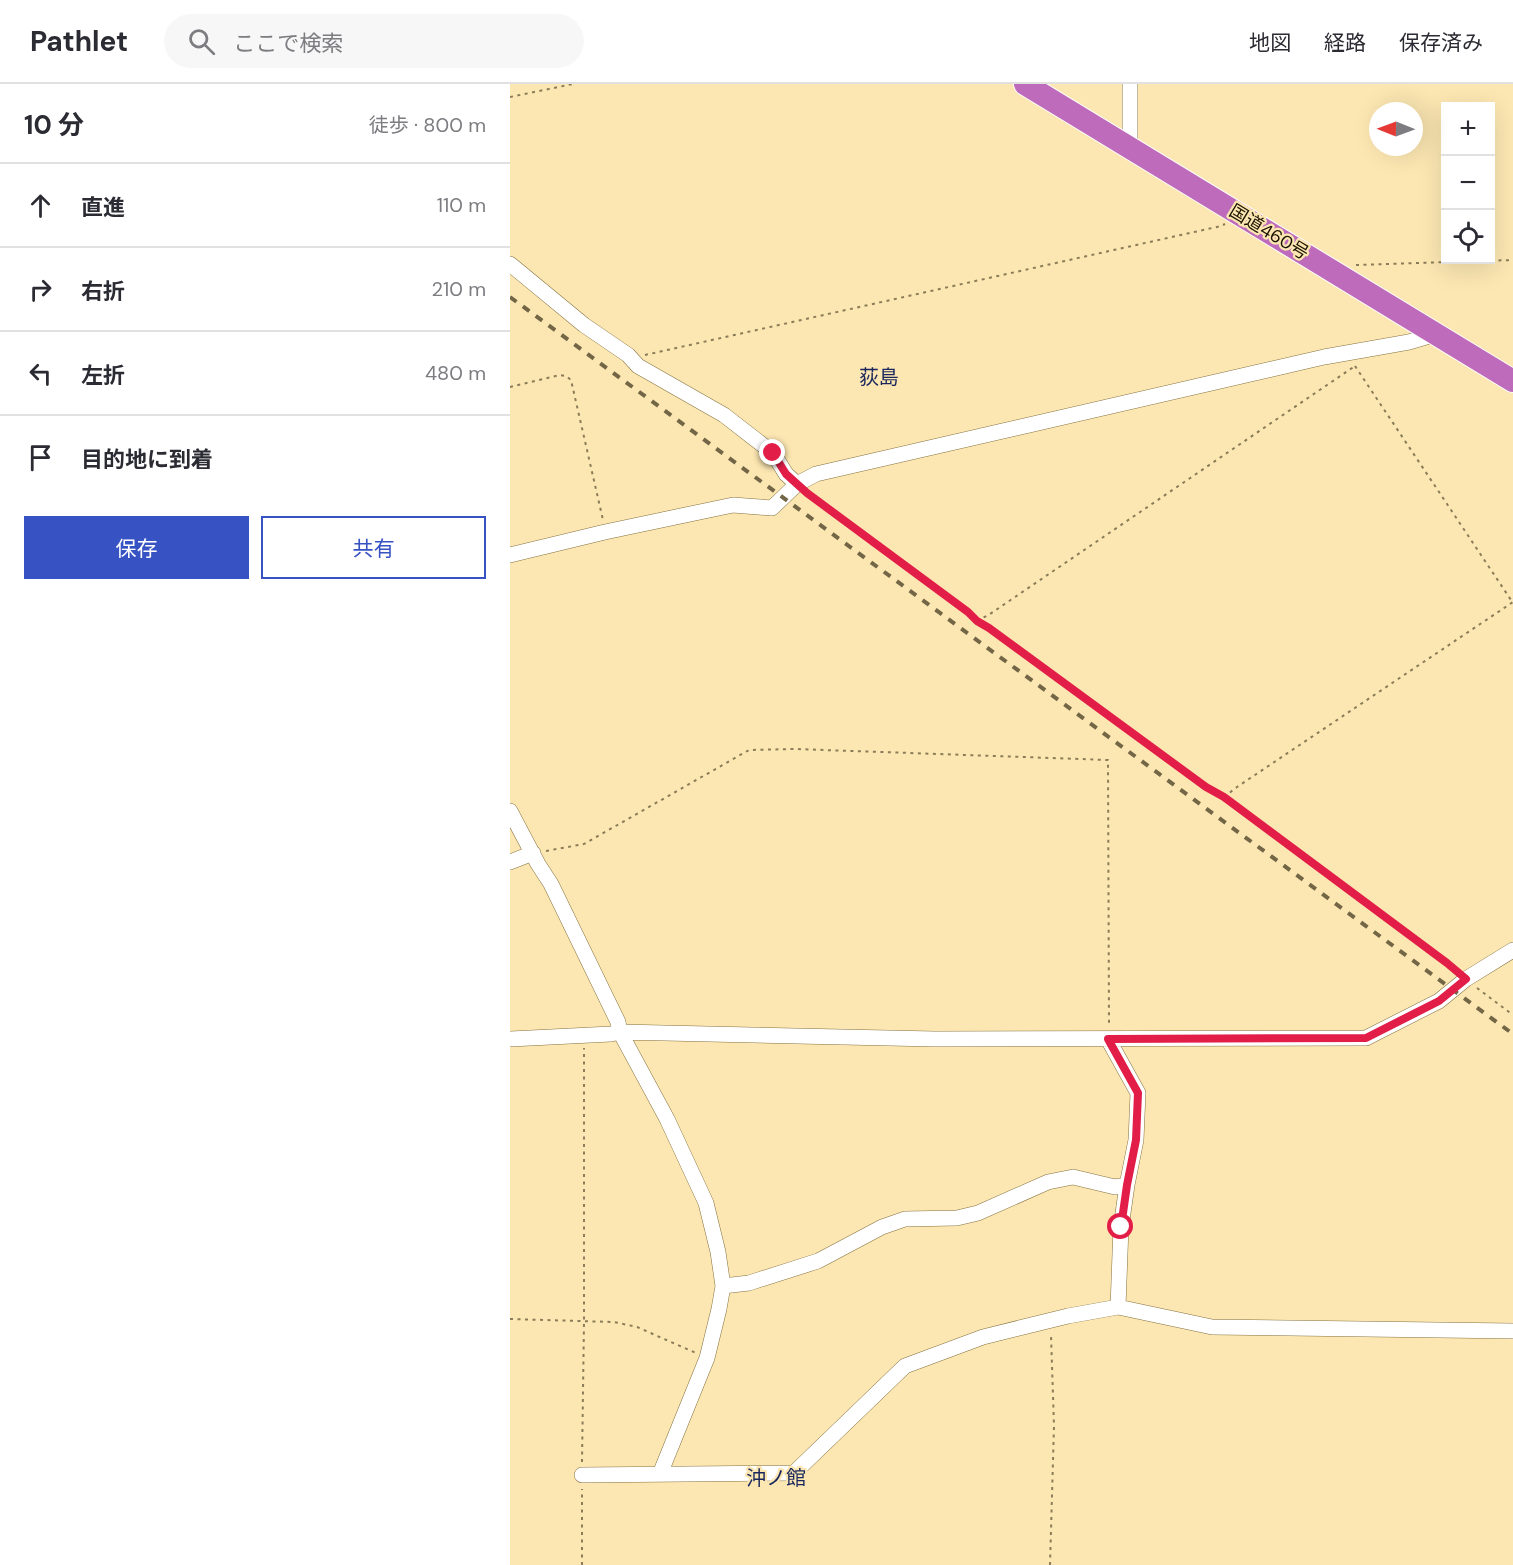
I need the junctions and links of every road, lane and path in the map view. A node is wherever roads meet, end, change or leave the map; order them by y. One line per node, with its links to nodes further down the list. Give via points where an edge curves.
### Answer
1 (573, 84): 4 (path)
2 (1025, 84): 5 (highway, 国道460号)
3 (1130, 84): 5 (street)
4 (510, 97)
5 (1130, 148): 6 (highway, 国道460号)
6 (1240, 215): 9 (highway, 国道460号); 12 (path, via 1221,226 663,350)
7 (1513, 260): 9 (path)
8 (510, 264): 12 (street)
9 (1323, 266): 10 (highway, 国道460号)
10 (1436, 334): 11 (street); 13 (highway, 国道460号)
11 (1350, 359): 15 (street, via 816,474); 18 (path); 19 (path)
12 (633, 360): 15 (street, via 724,415 773,453)
13 (1513, 381)
14 (510, 387): 16 (path, via 560,375 571,380)
15 (797, 484): 16 (street, via 772,508 733,505); 19 (path)
16 (605, 532): 17 (street)
17 (510, 555)
18 (1513, 602): 20 (path)
19 (977, 621): 20 (path)
20 (1224, 797): 25 (path)
21 (510, 811): 22 (street)
22 (533, 853): 23 (street); 27 (street); 30 (path, via 584,844 749,750 1108,760)
23 (510, 862)
24 (1513, 950): 25 (street)
25 (1466, 979): 26 (path); 30 (street, via 1439,1001 1366,1038)
26 (1513, 1015)
27 (620, 1032): 28 (street); 30 (street); 32 (street, via 668,1119 705,1203)
28 (584, 1036): 29 (street); 36 (path)
29 (510, 1039)
30 (1108, 1039): 31 (street, via 1138,1093 1136,1140)
31 (1127, 1185): 32 (street, via 1073,1178 1047,1182 978,1213 905,1220 882,1227 818,1261 749,1283); 33 (street)
32 (723, 1286): 38 (street)
33 (1118, 1307): 35 (street); 37 (street, via 1212,1327)
34 (510, 1319): 36 (path)
35 (1052, 1320): 39 (street, via 983,1337 905,1366 794,1473); 42 (path)
36 (584, 1321): 38 (path, via 637,1327); 40 (path)
37 (1513, 1331)
38 (707, 1358): 39 (street)
39 (660, 1474): 40 (street)
40 (582, 1475): 41 (path)
41 (582, 1565)
42 (1050, 1565)

